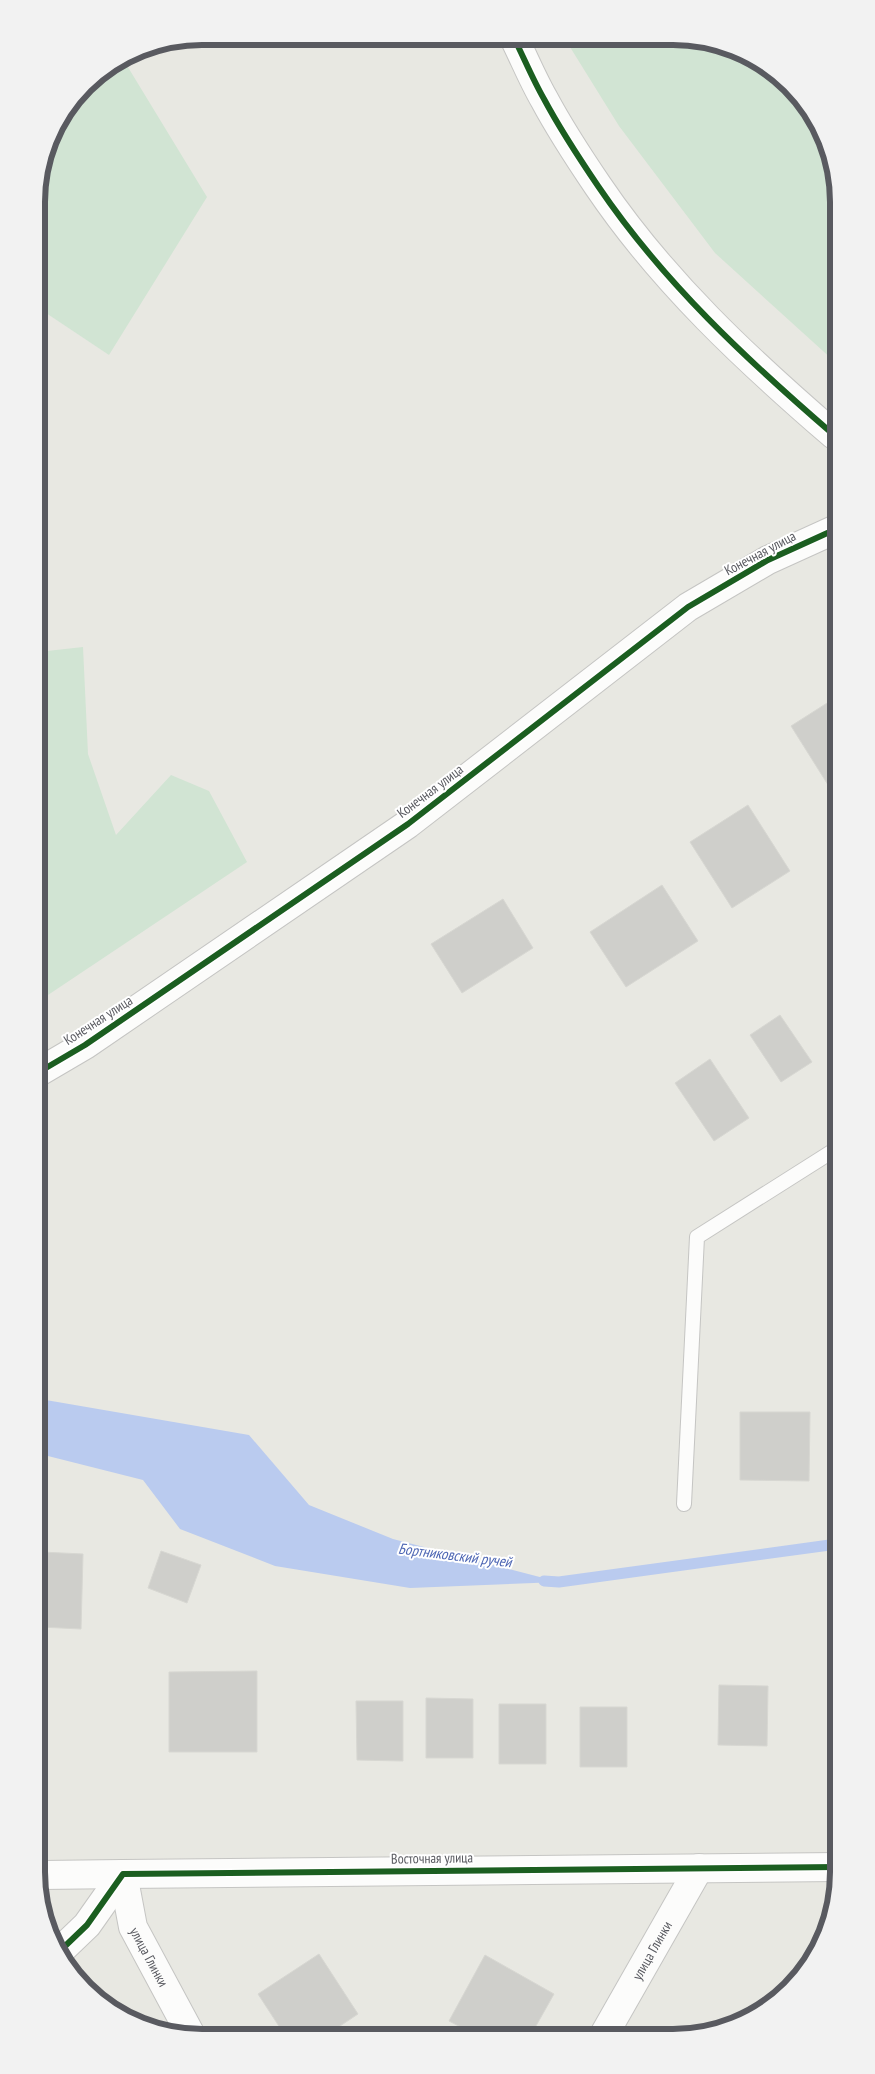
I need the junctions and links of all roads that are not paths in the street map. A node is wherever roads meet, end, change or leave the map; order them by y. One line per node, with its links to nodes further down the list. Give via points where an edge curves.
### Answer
1 (517, 45): 2 (street, via 543,99 598,186 635,236 710,322)
2 (830, 432)
3 (830, 532): 4 (street, Конечная улица, via 768,560 688,607 408,824 85,1045)
4 (45, 1068)
5 (830, 1153): 6 (lane, via 697,1238)
6 (684, 1504)
7 (830, 1867): 8 (street, Восточная улица)
8 (699, 1868): 9 (street, Восточная улица); 13 (street, улица Глинки)
9 (123, 1874): 10 (street); 11 (street, via 87,1926); 12 (street, улица Глинки, via 133,1927)
10 (45, 1875)
11 (64, 1947)
12 (188, 2028)
13 (607, 2029)

